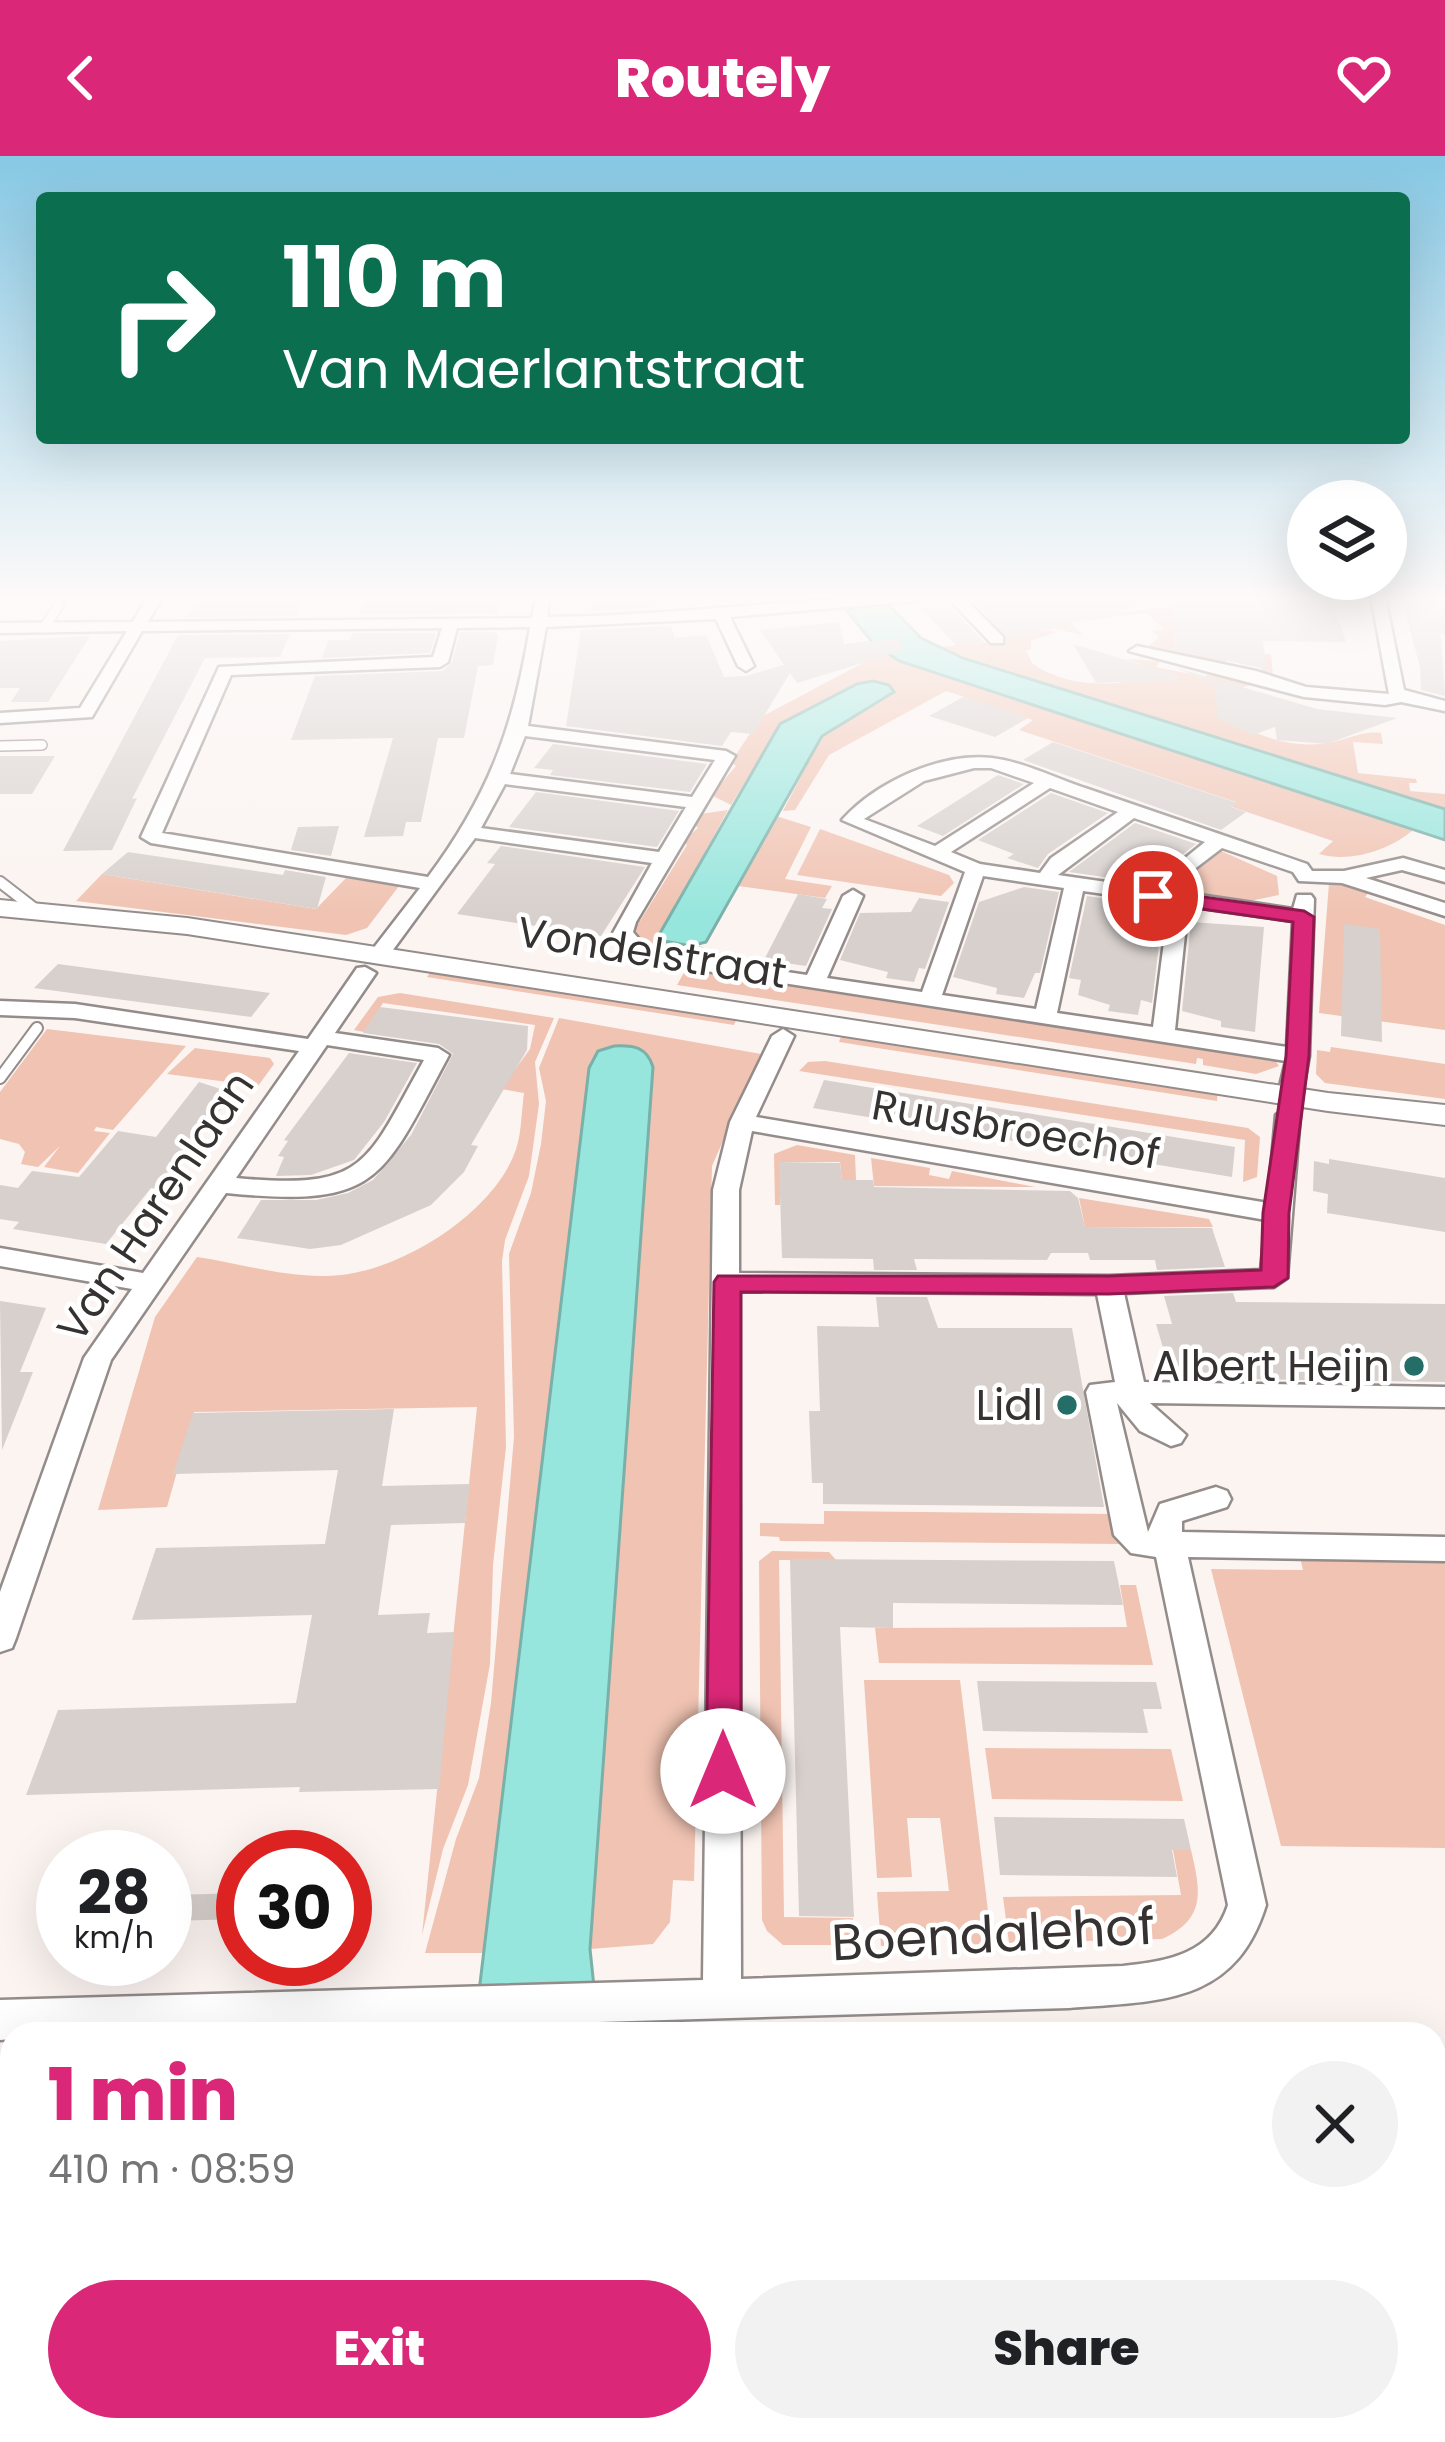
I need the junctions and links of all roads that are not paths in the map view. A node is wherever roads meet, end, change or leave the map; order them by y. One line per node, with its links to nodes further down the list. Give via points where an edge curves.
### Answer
1 (92, 704): 4 (street, via 86,713)
2 (210, 704): 22 (street, via 151,837)
3 (523, 704): 5 (street, Van Harenlaan)
4 (0, 718)
5 (518, 730): 8 (street, Van Harenlaan); 10 (street, via 717,752 726,760)
6 (42, 745): 7 (lane)
7 (0, 746)
8 (500, 778): 10 (street); 12 (street, Van Harenlaan)
9 (1049, 781): 11 (street); 14 (street); 14 (street, via 994,763 954,762 852,818)
10 (700, 803): 15 (street)
11 (1132, 810): 13 (street); 20 (street)
12 (470, 832): 15 (street); 22 (street, Van Harenlaan)
13 (1220, 840): 18 (street); 25 (street)
14 (934, 855): 16 (street)
15 (668, 859): 33 (street, Vondelstraat, via 626,922 629,946 662,961)
16 (976, 869): 20 (street); 34 (street)
17 (1445, 876): 19 (street, via 1403,864)
18 (1306, 877): 19 (street); 30 (street)
19 (1344, 877): 29 (street)
20 (1045, 880): 23 (street)
21 (0, 882): 28 (lane)
22 (433, 884): 32 (street, Van Harenlaan)
23 (1074, 886): 25 (street); 36 (street)
24 (853, 896): 33 (street)
25 (1153, 896): 26 (street)
26 (1179, 899): 30 (street); 39 (street)
27 (0, 908): 28 (street, Vondelstraat)
28 (35, 909): 32 (street, Vondelstraat)
29 (1445, 910)
30 (1304, 917): 41 (street)
31 (0, 927): 32 (street, Vondelstraat)
32 (373, 964): 37 (street, Vondelstraat); 40 (street, Van Harenlaan)
33 (814, 983): 34 (street, Vondelstraat)
34 (930, 999): 36 (street, Vondelstraat)
35 (0, 1008): 40 (street)
36 (1045, 1017): 39 (street, Vondelstraat)
37 (787, 1026): 43 (street, Vondelstraat); 45 (street)
38 (37, 1028): 42 (lane)
39 (1163, 1034): 41 (street, Vondelstraat)
40 (315, 1041): 47 (street, Van Harenlaan); 47 (street, via 438,1054 367,1174 336,1190 301,1193)
41 (1298, 1056): 43 (street)
42 (0, 1078)
43 (1289, 1105): 44 (street, Vondelstraat); 46 (street, Vondelstraat); 48 (street)
44 (1445, 1114)
45 (742, 1122): 48 (street, Ruusbroechof); 51 (street, via 726,1190)
46 (1445, 1131)
47 (218, 1184): 50 (street, Van Harenlaan)
48 (1276, 1213): 52 (street, via 1274,1278)
49 (0, 1257): 50 (street)
50 (146, 1282): 59 (street, Van Harenlaan, via 98,1358)
51 (728, 1282): 52 (street); 60 (street)
52 (1109, 1285): 53 (street)
53 (1130, 1394): 54 (street); 55 (street, via 1150,1423); 57 (street, via 1100,1392 1130,1535)
54 (1445, 1397)
55 (1171, 1435)
56 (1216, 1499): 57 (street, via 1171,1512)
57 (1167, 1546): 58 (street); 60 (street, Boendalehof, via 1247,1904 1231,1945 1205,1967 1163,1981)
58 (1445, 1549)
59 (0, 1638)
60 (722, 1998): 61 (street, Boendalehof)
61 (0, 2020)

